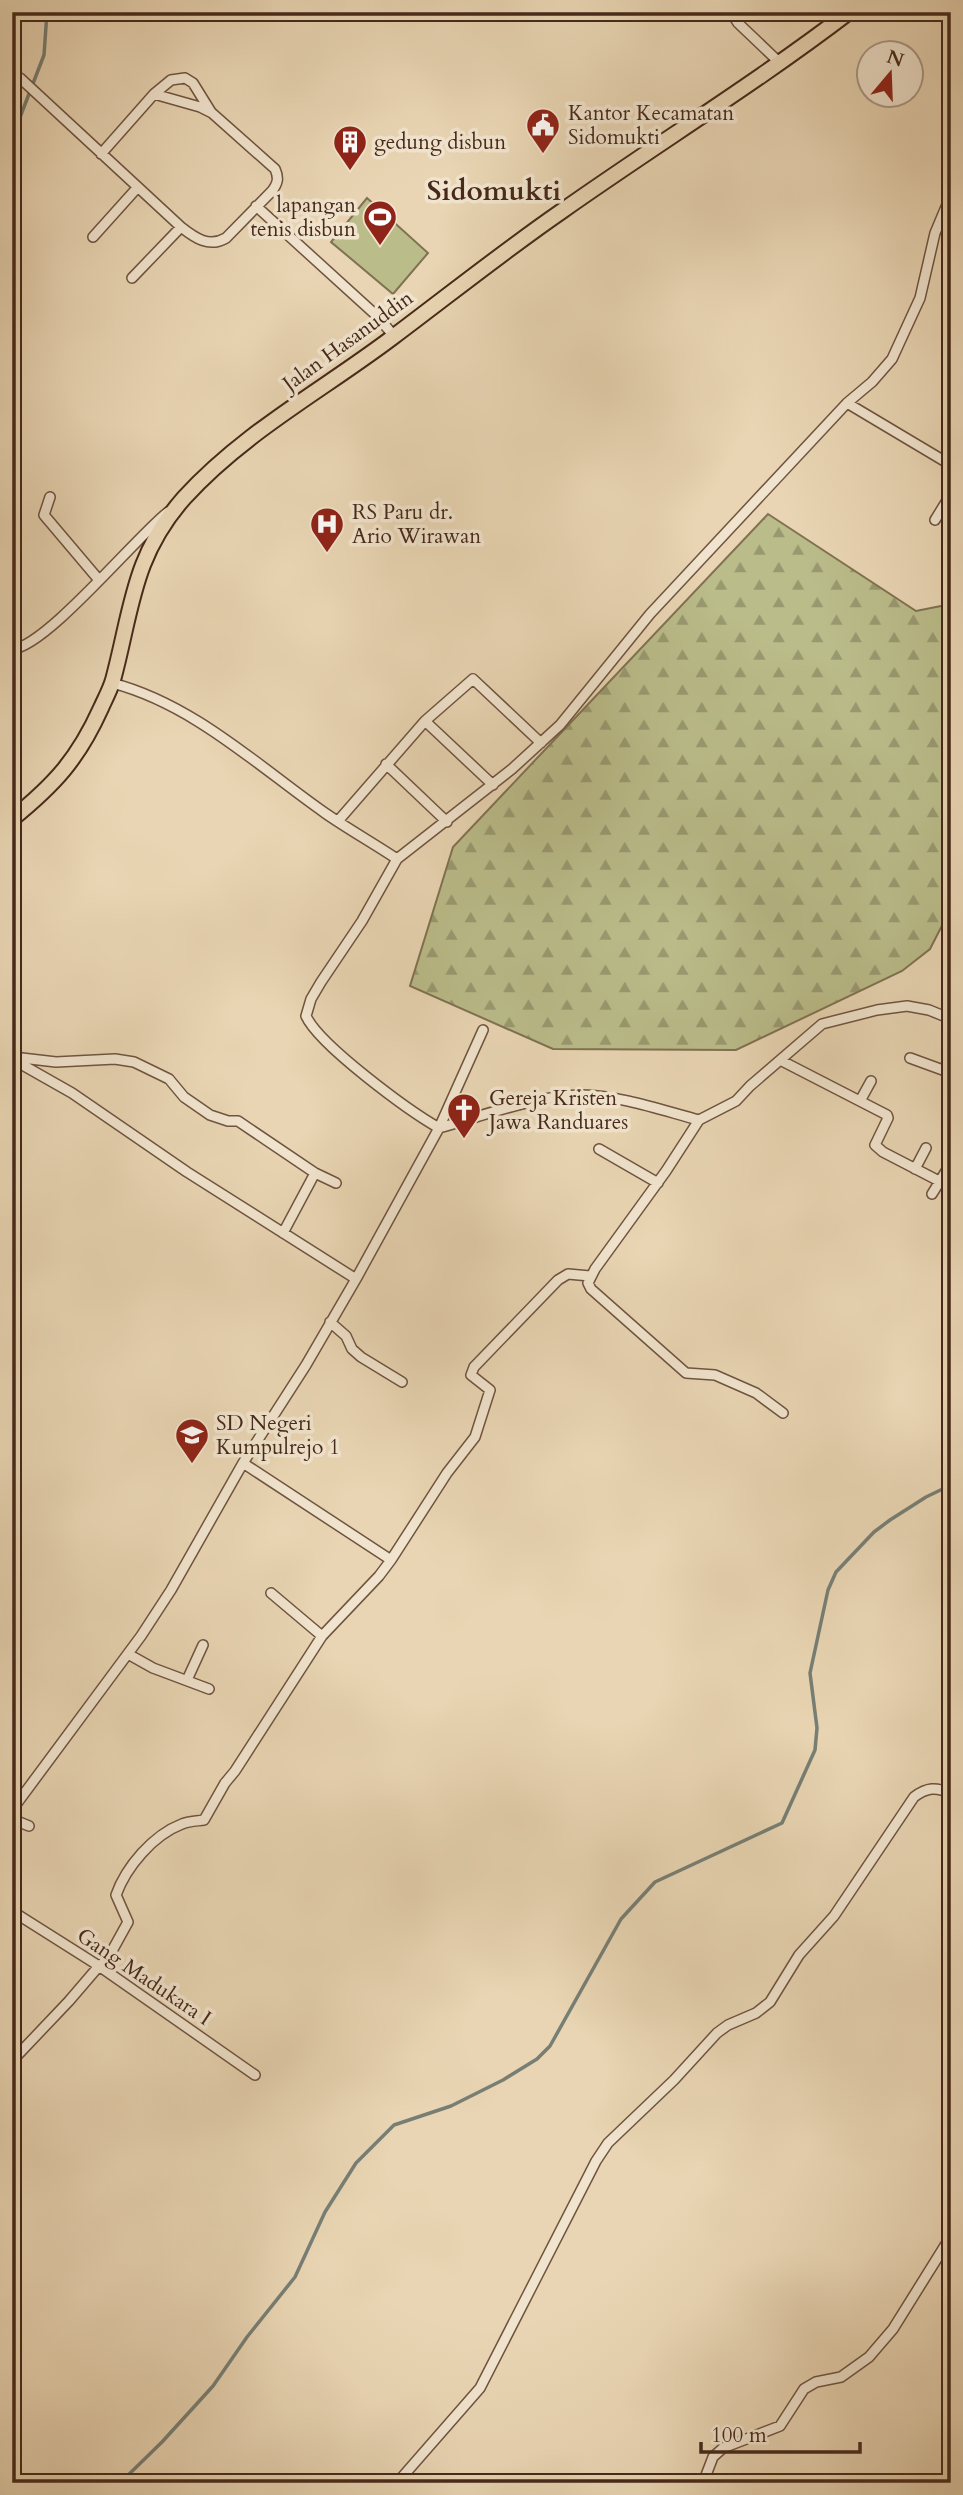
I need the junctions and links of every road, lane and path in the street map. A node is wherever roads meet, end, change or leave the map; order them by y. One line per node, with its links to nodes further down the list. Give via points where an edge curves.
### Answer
1 (731, 12): 3 (street)
2 (849, 12): 3 (main road, Jalan Hasanuddin)
3 (778, 66): 14 (main road, Jalan Hasanuddin, via 561,211)
4 (16, 76): 7 (street)
5 (154, 94): 6 (street); 6 (street, via 171,80 185,78); 7 (street)
6 (212, 113): 10 (street, via 278,175 272,191)
7 (101, 154): 8 (street)
8 (137, 188): 11 (street); 12 (street)
9 (951, 195): 15 (street, via 935,233 920,298 892,359)
10 (256, 206): 11 (street, via 218,242 201,240); 14 (street)
11 (181, 227): 13 (street)
12 (93, 237)
13 (132, 278)
14 (394, 336): 19 (main road, Jalan Hasanuddin, via 253,435)
15 (847, 403): 16 (street); 25 (street, via 650,614)
16 (951, 465)
17 (951, 494): 20 (street)
18 (50, 497): 21 (street, via 44,515)
19 (183, 500): 21 (street); 23 (main road, Jalan Hasanuddin, via 141,565)
20 (935, 520)
21 (99, 579): 22 (street, via 57,621 26,645)
22 (12, 649)
23 (112, 683): 28 (main road, Jalan Hasanuddin, via 75,757 61,776); 29 (street, via 138,690 234,744)
24 (425, 721): 25 (street, via 472,679); 26 (street); 27 (street)
25 (541, 743): 27 (street)
26 (386, 764): 29 (street); 30 (street)
27 (493, 785): 30 (street)
28 (12, 819)
29 (338, 821): 31 (street)
30 (447, 822): 31 (street)
31 (397, 859): 41 (street, via 311,999 306,1016 311,1028 350,1063)
32 (951, 1019): 36 (street, via 907,1006 848,1016 822,1024)
33 (483, 1030): 41 (street)
34 (12, 1058): 46 (street, via 134,1062 169,1079 184,1097 210,1115 238,1121); 51 (street)
35 (910, 1058): 37 (street)
36 (782, 1060): 39 (street); 40 (street, via 736,1101)
37 (951, 1073)
38 (871, 1082): 39 (street)
39 (860, 1101): 45 (street, via 889,1110 875,1145)
40 (699, 1120): 41 (street, via 617,1098 580,1095 543,1100); 49 (street)
41 (439, 1128): 53 (street)
42 (926, 1147): 45 (street)
43 (599, 1149): 49 (street)
44 (951, 1163): 47 (street)
45 (915, 1169): 47 (street)
46 (315, 1173): 48 (street); 51 (street)
47 (939, 1181): 50 (street)
48 (336, 1183)
49 (657, 1183): 52 (street)
50 (932, 1194)
51 (283, 1233): 53 (street)
52 (590, 1276): 56 (street, via 590,1289 686,1373 715,1375); 58 (street, via 568,1274 558,1280 474,1367 471,1375 490,1390 475,1437)
53 (356, 1279): 54 (street)
54 (331, 1322): 55 (street, via 361,1357); 57 (street)
55 (402, 1382)
56 (783, 1413)
57 (243, 1463): 58 (street); 62 (street, via 171,1590)
58 (391, 1560): 60 (street)
59 (271, 1593): 60 (street)
60 (322, 1636): 70 (street, via 204,1820 173,1829 133,1863 116,1895 127,1918 126,1927)
61 (203, 1645): 63 (street)
62 (128, 1654): 63 (street); 66 (street)
63 (187, 1681): 64 (street)
64 (209, 1689)
65 (951, 1793): 74 (street, via 932,1788 914,1797 770,2002 717,2033 608,2143 480,2388)
66 (12, 1810)
67 (12, 1819): 68 (street)
68 (29, 1826)
69 (12, 1912): 70 (street, Gang Madukara I)
70 (99, 1966): 71 (street); 72 (street, Gang Madukara I)
71 (12, 2061)
72 (255, 2075)
73 (951, 2236): 75 (street, via 893,2329 869,2357 841,2377 804,2389 780,2426 723,2448 713,2457)
74 (397, 2483)
75 (704, 2483)

